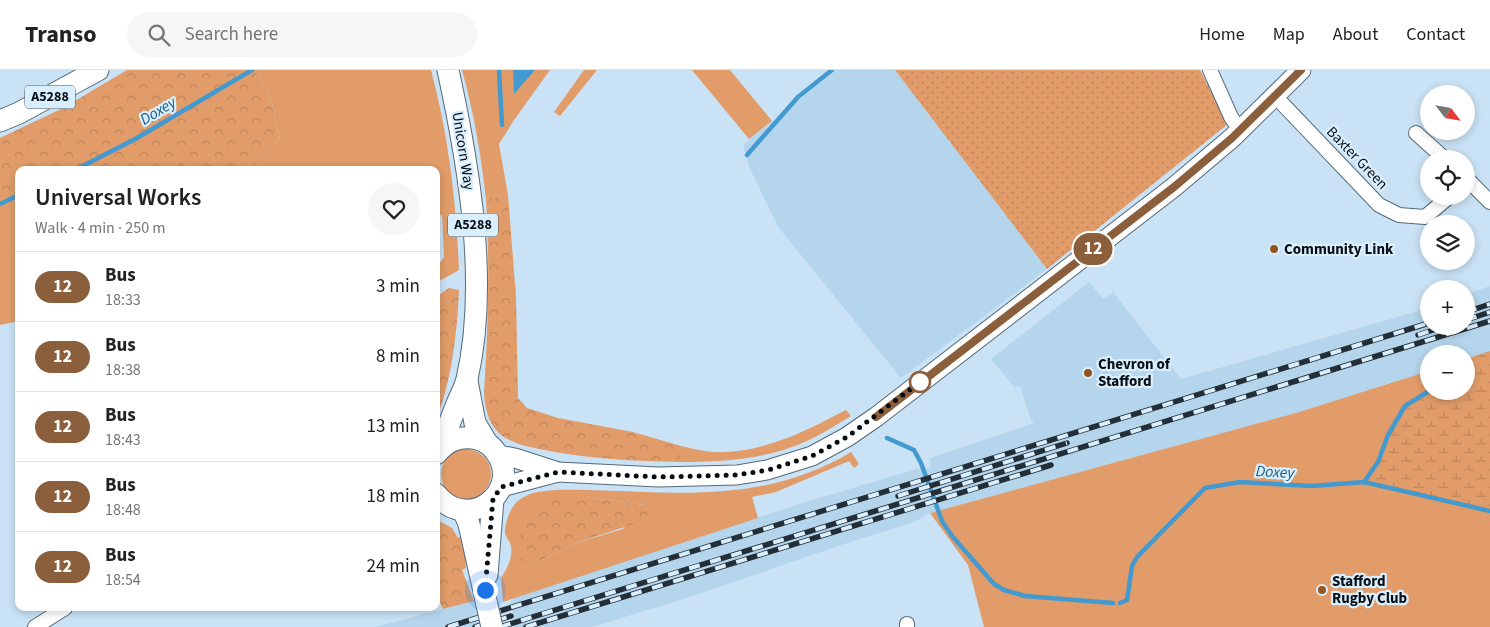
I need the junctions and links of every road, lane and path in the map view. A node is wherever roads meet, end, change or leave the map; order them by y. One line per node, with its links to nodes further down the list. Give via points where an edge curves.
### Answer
1 (98, 70): 6 (main road, A5288)
2 (448, 70): 13 (main road, Unicorn Way / A5288, via 463,138 473,222 476,292)
3 (1210, 70): 8 (street)
4 (1301, 70): 5 (street)
5 (1275, 96): 8 (street); 12 (street, Baxter Green, via 1379,205 1399,215 1425,218)
6 (0, 121)
7 (1416, 133): 9 (street)
8 (1236, 134): 17 (street, via 1174,187 876,417 812,456 768,470 737,475 658,477)
9 (1435, 150)
10 (1475, 188): 11 (street)
11 (1490, 202)
12 (1440, 205)
13 (467, 381): 14 (main road, Unicorn Way / A5288); 15 (main road, Unicorn Way / A5288, via 475,423)
14 (440, 448)
15 (493, 449): 16 (main road, A5288, via 476,438 464,437 452,440); 17 (street); 18 (main road, A5288, via 504,476)
16 (440, 450)
17 (558, 472): 18 (street)
18 (497, 493): 20 (main road, via 479,508); 21 (main road, A5288)
19 (440, 498): 20 (main road, via 451,507)
20 (463, 510): 21 (main road, A5288)
21 (486, 597): 24 (main road, A5288, bridge)
22 (61, 611): 23 (street)
23 (35, 627)
24 (492, 627)

